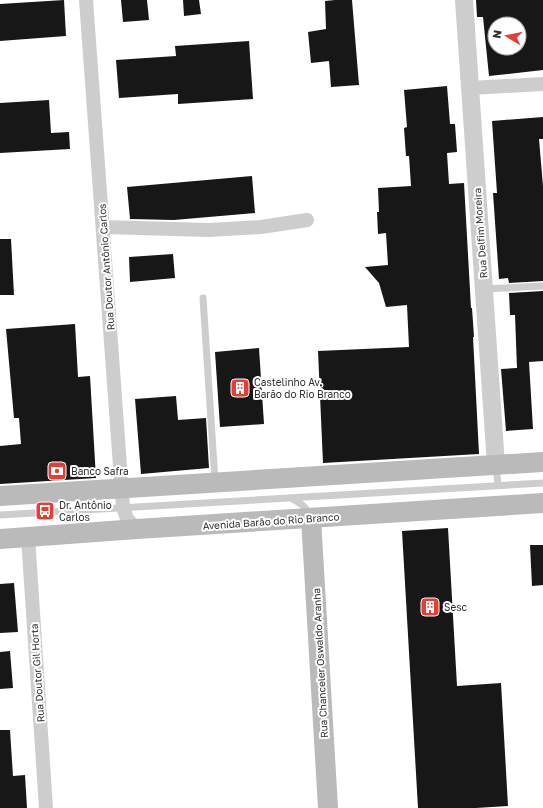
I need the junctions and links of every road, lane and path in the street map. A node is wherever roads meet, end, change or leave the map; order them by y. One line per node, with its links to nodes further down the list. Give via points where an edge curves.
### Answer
1 (86, 0): 6 (street, Rua Doutor Antônio Carlos)
2 (464, 0): 4 (street, Rua Delfim Moreira)
3 (543, 84): 4 (street)
4 (470, 88): 8 (street, Rua Delfim Moreira)
5 (307, 220): 6 (street, via 260,227 209,230)
6 (103, 227): 16 (street, Rua Doutor Antônio Carlos)
7 (543, 286): 8 (lane)
8 (484, 289): 11 (street, Rua Delfim Moreira)
9 (202, 298): 12 (lane)
10 (543, 462): 11 (main road, Avenida Barão do Rio Branco)
11 (496, 465): 12 (main road, Avenida Barão do Rio Branco); 14 (lane)
12 (215, 483): 16 (main road, Avenida Barão do Rio Branco)
13 (543, 483): 14 (lane, Avenida Barão do Rio Branco)
14 (498, 485): 17 (lane, Avenida Barão do Rio Branco)
15 (0, 496): 16 (main road, Avenida Barão do Rio Branco)
16 (122, 498): 17 (lane, Avenida Barão do Rio Branco); 19 (lane, Avenida Barão do Rio Branco); 21 (street, Rua Doutor Antônio Carlos, via 127,519)
17 (291, 498): 20 (lane, via 303,504)
18 (543, 503): 20 (main road, Avenida Barão do Rio Branco)
19 (0, 515)
20 (311, 518): 21 (main road, Avenida Barão do Rio Branco); 25 (main road, Rua Chanceler Oswaldo Aranha)
21 (137, 529): 22 (main road, Avenida Barão do Rio Branco)
22 (28, 537): 23 (main road, Avenida Barão do Rio Branco); 24 (street, Rua Doutor Gil Horta)
23 (0, 539)
24 (46, 808)
25 (328, 808)

